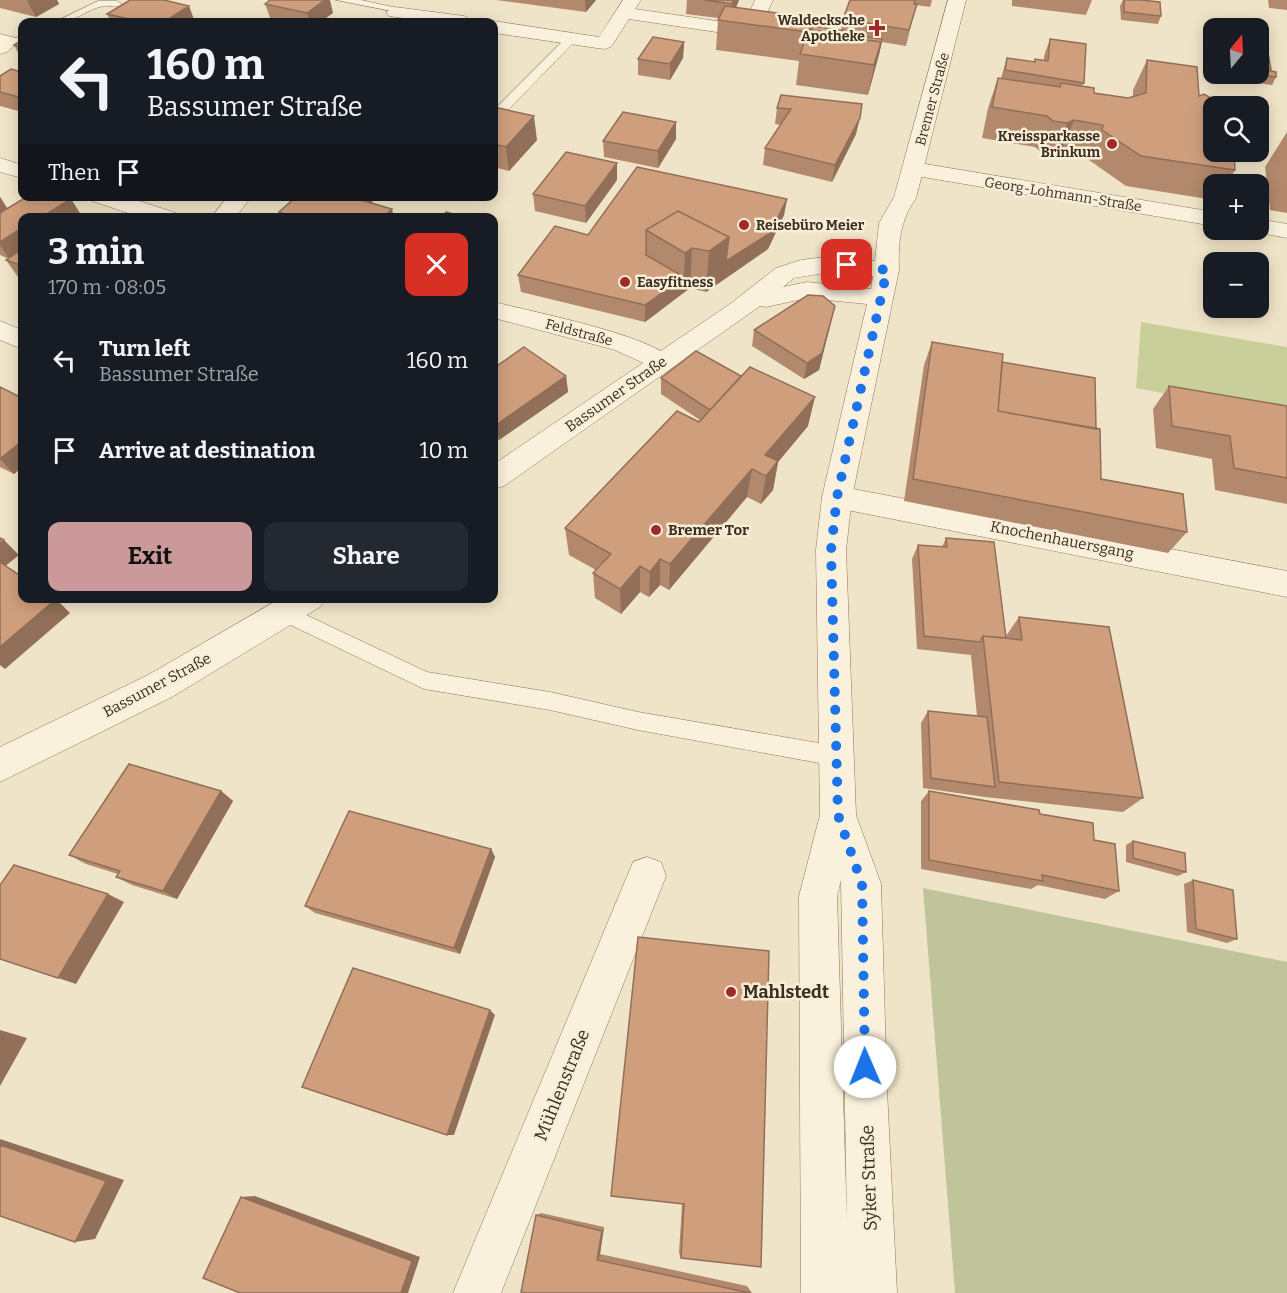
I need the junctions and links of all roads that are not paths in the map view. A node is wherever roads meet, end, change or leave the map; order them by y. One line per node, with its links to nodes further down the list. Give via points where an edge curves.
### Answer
1 (341, 0): 6 (lane)
2 (764, 0): 5 (street, via 750,31)
3 (957, 0): 13 (street, Bremer Straße)
4 (117, 4): 7 (lane, via 102,3)
5 (628, 6): 10 (street, via 604,43)
6 (395, 11): 8 (street)
7 (69, 18)
8 (439, 18)
9 (498, 28): 10 (street)
10 (571, 39): 11 (lane)
11 (500, 111)
12 (0, 165): 14 (street)
13 (913, 169): 19 (street, Georg-Lohmann-Straße); 22 (street, Bremer Straße, via 905,198 909,212 901,243)
14 (18, 171)
15 (115, 201): 17 (street)
16 (237, 201): 18 (street)
17 (153, 213)
18 (226, 213)
19 (1203, 217)
20 (1269, 228): 21 (street)
21 (1287, 231)
22 (887, 270): 23 (street, Syker Straße); 24 (street, Bassumer Straße, via 832,264 801,268 770,283)
23 (881, 298): 24 (street, Bassumer Straße, via 807,290 769,298); 30 (street, Syker Straße)
24 (739, 310): 28 (street, Bassumer Straße)
25 (498, 311): 28 (street, Feldstraße, via 624,344)
26 (0, 330): 27 (street)
27 (18, 338)
28 (661, 362): 29 (street, Bassumer Straße)
29 (498, 475)
30 (837, 497): 31 (street, Knochenhauersgang); 33 (street, Syker Straße, via 831,588)
31 (1287, 584)
32 (297, 606): 33 (lane, via 424,680); 34 (street, Bassumer Straße, via 160,686)
33 (836, 756): 35 (street, Syker Straße)
34 (0, 765)
35 (838, 815): 38 (street, Syker Straße, via 818,896); 39 (street, Syker Straße, via 862,884)
36 (647, 876): 37 (street, Mühlenstraße)
37 (477, 1293)
38 (825, 1293)
39 (873, 1293)

